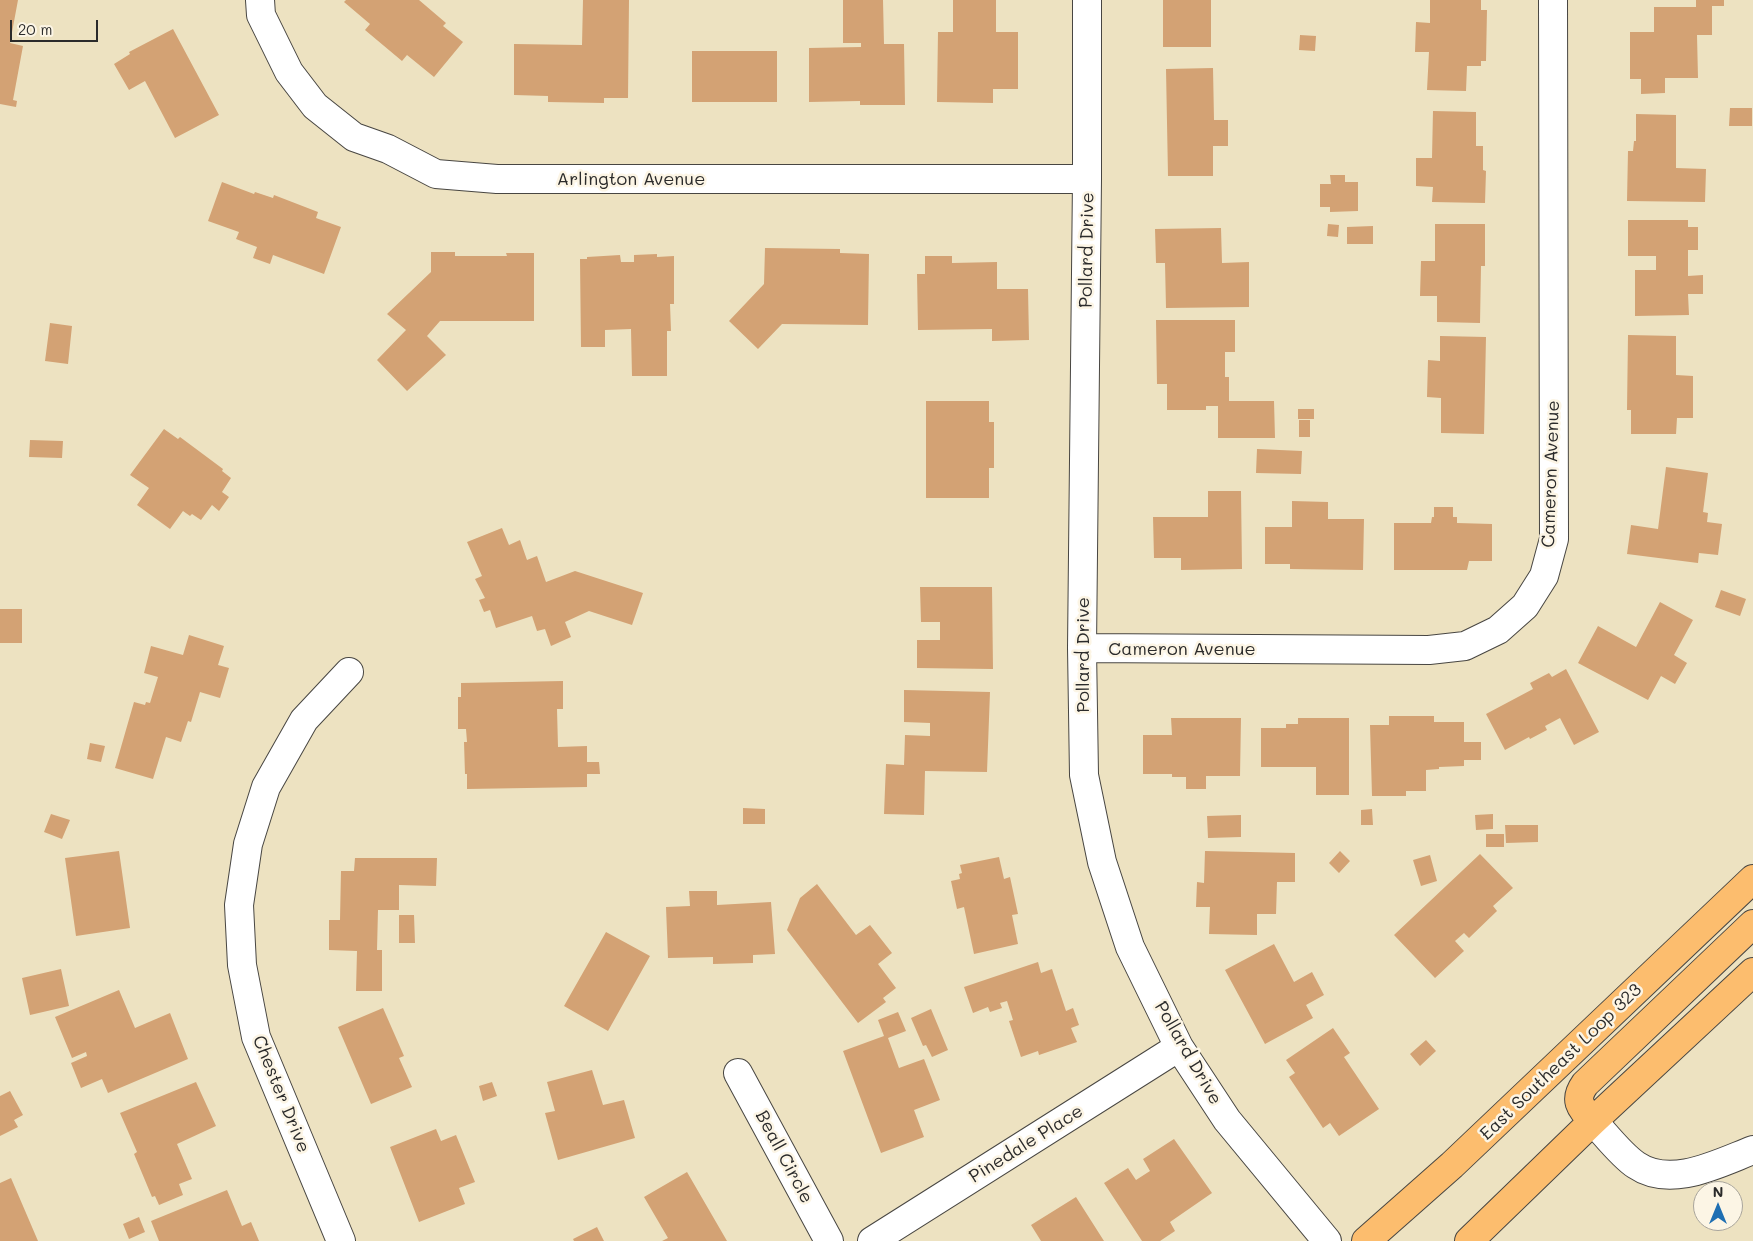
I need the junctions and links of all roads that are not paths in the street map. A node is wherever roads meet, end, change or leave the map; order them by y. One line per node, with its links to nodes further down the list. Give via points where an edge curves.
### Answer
1 (260, 0): 4 (street, Arlington Avenue, via 261,15 289,72 315,106 354,136 388,149 436,174 497,178)
2 (1087, 0): 4 (street, Pollard Drive)
3 (1554, 0): 5 (street, Cameron Avenue, via 1554,538 1544,576 1525,606 1498,630 1465,646 1429,650)
4 (1087, 178): 5 (street, Pollard Drive)
5 (1082, 648): 10 (street, Pollard Drive, via 1084,775 1102,862 1130,947)
6 (349, 672): 14 (street, Chester Drive, via 304,720 266,787 248,844 239,905 242,966 256,1037)
7 (1753, 879): 18 (highway, East Southeast Loop 323, via 1452,1165)
8 (1753, 924): 12 (highway, via 1585,1084 1578,1099 1581,1108)
9 (1753, 972): 12 (highway)
10 (1179, 1047): 16 (street, Pinedale Place); 17 (street, Pollard Drive, via 1227,1120)
11 (738, 1073): 15 (street, Beall Circle)
12 (1593, 1121): 13 (street, via 1634,1164 1658,1173 1698,1170); 19 (highway)
13 (1753, 1150)
14 (341, 1241)
15 (829, 1241)
16 (872, 1241)
17 (1327, 1241)
18 (1366, 1241)
19 (1469, 1241)

